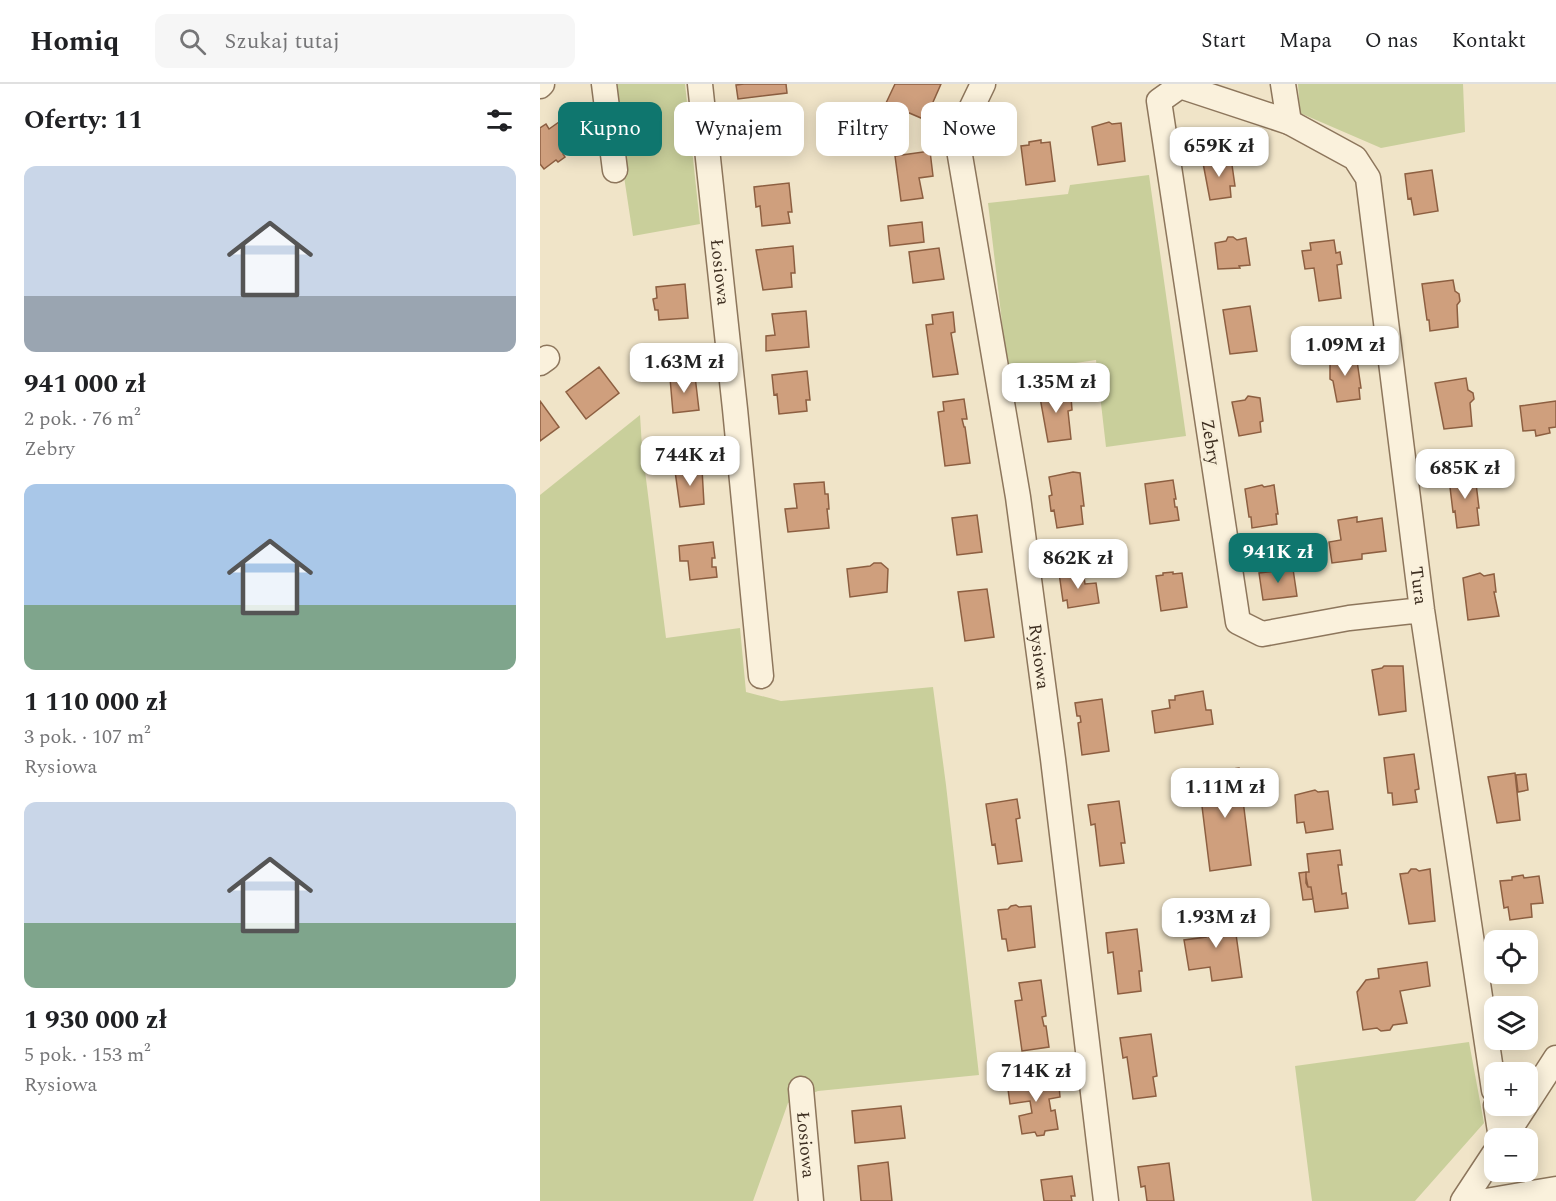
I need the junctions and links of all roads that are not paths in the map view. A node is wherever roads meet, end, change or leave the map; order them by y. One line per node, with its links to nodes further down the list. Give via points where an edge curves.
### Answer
1 (604, 84): 7 (street)
2 (700, 84): 9 (street, Łosiowa)
3 (983, 84): 17 (street, Rysiowa, via 957,138 1018,498)
4 (1283, 84): 6 (street)
5 (1180, 86): 6 (street, Tura); 8 (street, Zebry, via 1159,101 1238,622 1262,634)
6 (1288, 122): 8 (street, Tura, via 1354,158 1368,178)
7 (615, 170)
8 (1422, 610): 11 (street, Tura)
9 (761, 676)
10 (1556, 1058): 12 (street)
11 (1490, 1062)
12 (1538, 1086)
13 (801, 1089): 16 (street, Łosiowa)
14 (1484, 1169): 18 (street)
15 (1556, 1189): 19 (street)
16 (811, 1201)
17 (1106, 1201)
18 (1463, 1201)
19 (1486, 1201)

